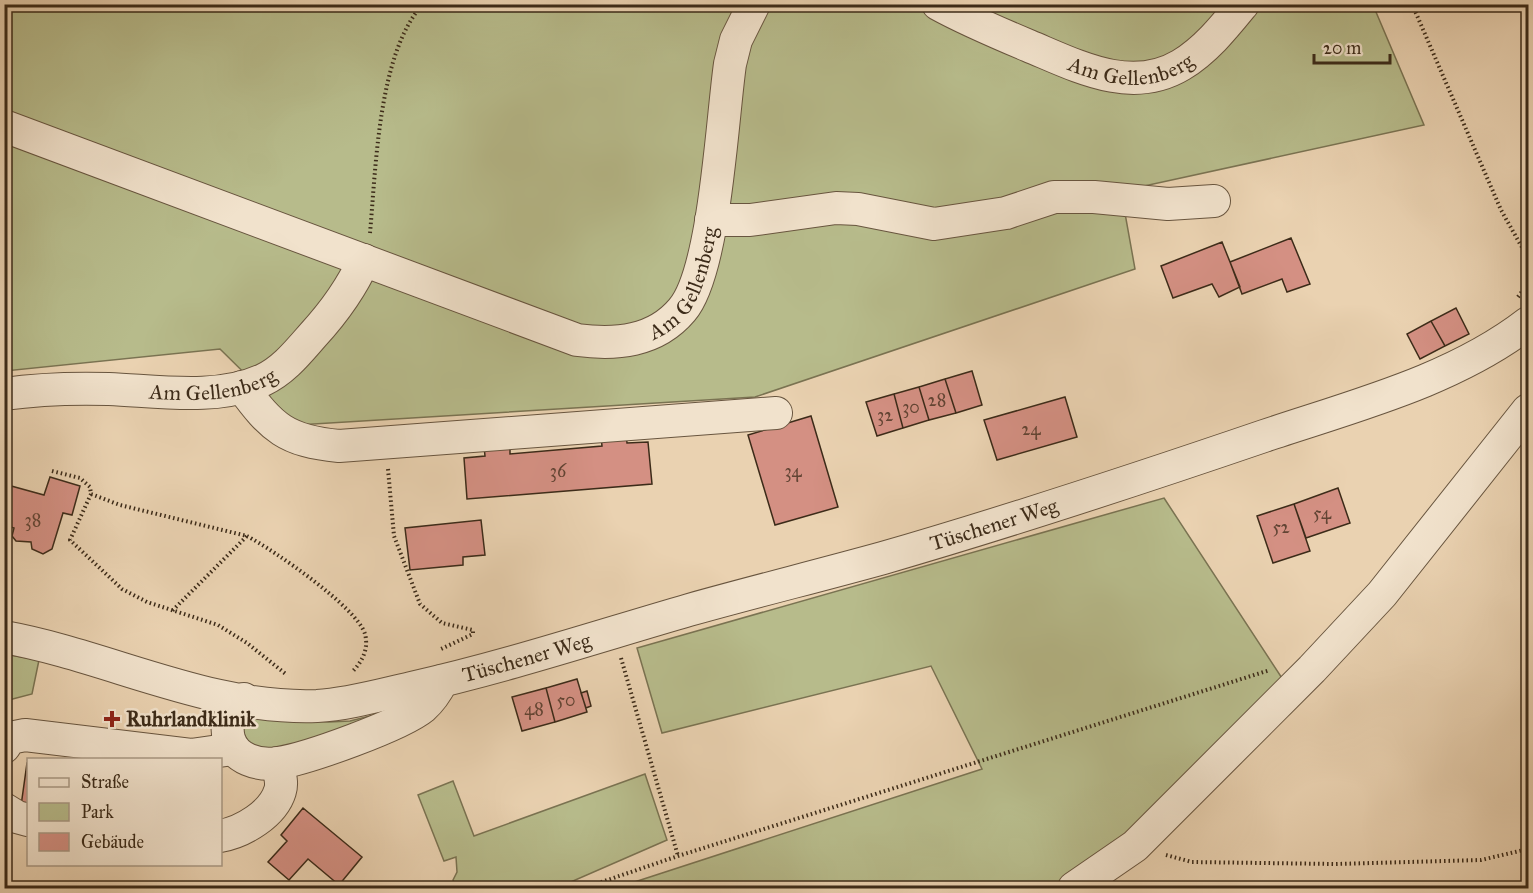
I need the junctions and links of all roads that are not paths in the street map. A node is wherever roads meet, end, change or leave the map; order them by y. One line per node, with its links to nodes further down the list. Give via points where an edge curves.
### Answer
1 (754, 4): 6 (street, Am Gellenberg, via 736,40 730,64)
2 (938, 4): 3 (street, Am Gellenberg, via 1095,74 1118,77 1161,73 1180,65 1202,49)
3 (1243, 4)
4 (4, 126): 7 (street, Am Gellenberg)
5 (1215, 201): 6 (street, via 1168,204 1094,196 1054,197 1006,213 934,224 836,208 750,220)
6 (711, 220): 7 (street, Am Gellenberg, via 703,266 684,309 652,333 619,342 577,340)
7 (364, 260): 9 (street, Am Gellenberg, via 334,312 287,364)
8 (1528, 322): 14 (street, Tüschener Weg, via 1507,339 1459,364 1397,390 1129,482 881,558)
9 (242, 387): 10 (street, Am Gellenberg, via 201,392 65,389); 12 (street, via 264,417 294,437 339,446)
10 (4, 394)
11 (1528, 410): 22 (street, via 1382,594 1312,669 1135,846)
12 (776, 412)
13 (4, 637): 15 (street, Tüschener Weg, via 189,688)
14 (440, 668): 15 (street, Tüschener Weg, via 337,704 297,705); 18 (street, Tüschener Weg, via 434,696 414,713 326,749)
15 (244, 699): 17 (street, via 229,718 228,734)
16 (4, 747): 17 (street, via 10,738 25,735 191,755)
17 (233, 749): 18 (street, Tüschener Weg, via 258,762)
18 (277, 763): 21 (street, via 280,790 269,807 251,824)
19 (4, 809): 20 (street)
20 (27, 820)
21 (222, 835)
22 (1074, 888)

